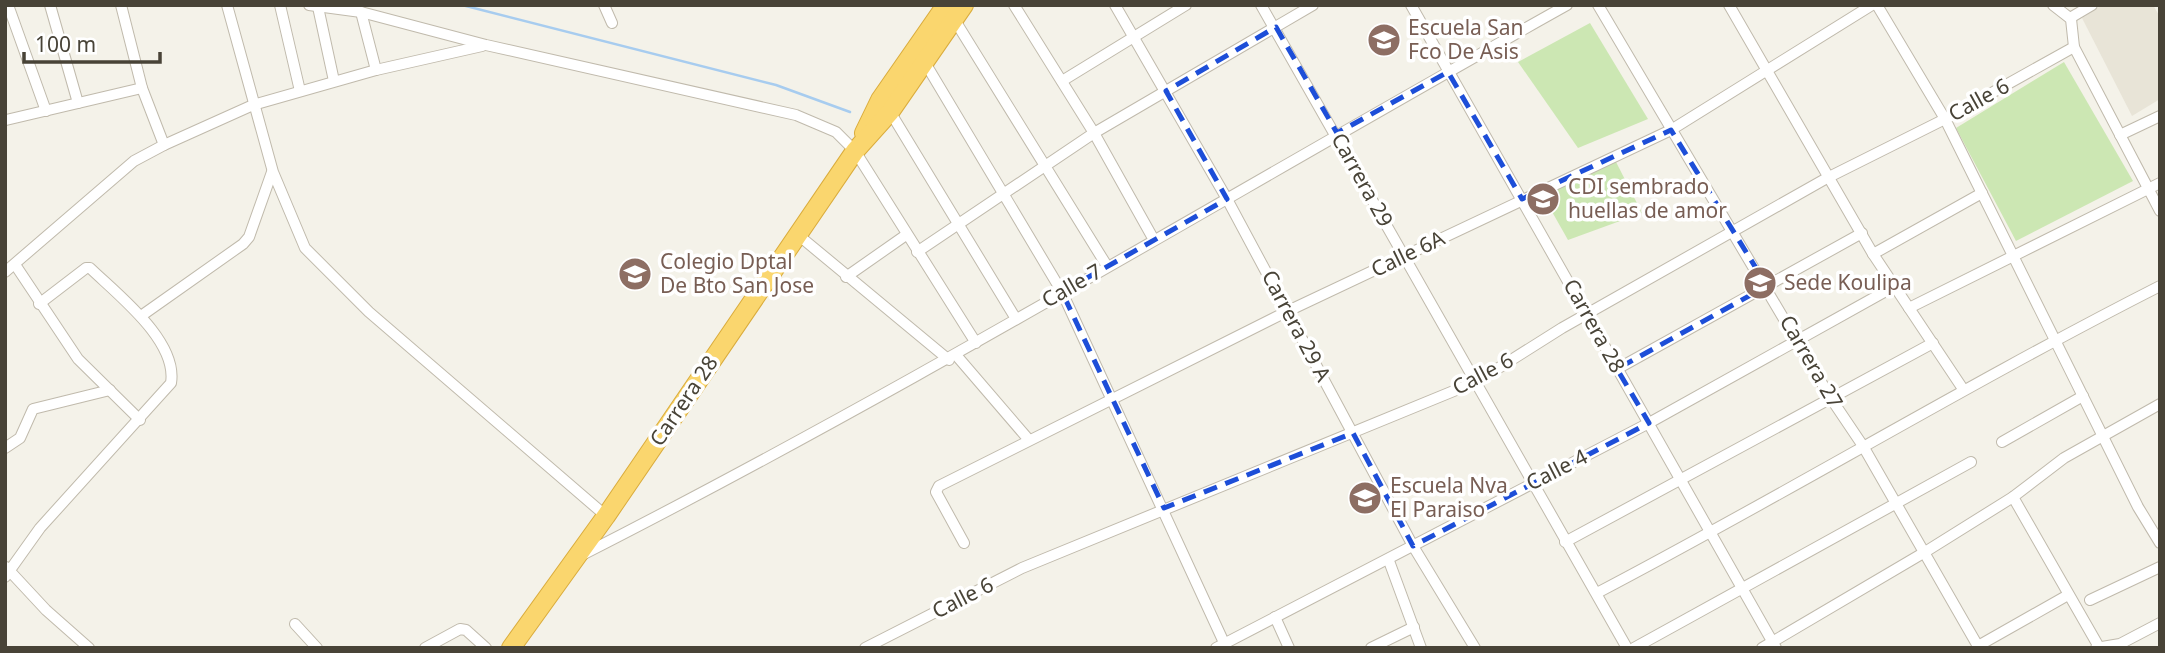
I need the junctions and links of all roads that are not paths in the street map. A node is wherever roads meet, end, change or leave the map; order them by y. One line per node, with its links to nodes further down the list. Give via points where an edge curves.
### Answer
1 (8, 5): 40 (street)
2 (50, 5): 37 (street)
3 (121, 5): 34 (street)
4 (227, 5): 38 (street)
5 (280, 5): 35 (street)
6 (604, 5): 23 (street)
7 (1014, 5): 32 (street)
8 (1115, 5): 25 (street, Carrera 29 A)
9 (1186, 5): 25 (street)
10 (1261, 5): 24 (street, Carrera 29)
11 (1313, 5): 24 (street)
12 (1411, 5): 30 (street, Carrera 28)
13 (1567, 5): 30 (street, Calle 7)
14 (1598, 5): 44 (street, Carrera 27)
15 (1729, 5): 31 (street)
16 (1874, 5): 31 (street, Calle 6A); 42 (street)
17 (2053, 5): 22 (street)
18 (2092, 5): 22 (street)
19 (314, 6): 21 (street); 33 (street)
20 (955, 10): 28 (highway, Carrera 28); 50 (street)
21 (361, 12): 26 (street); 29 (street)
22 (2070, 18): 27 (street)
23 (612, 23)
24 (1276, 27): 36 (street); 46 (street, Carrera 29)
25 (1132, 37): 32 (street); 36 (street, Carrera 29 A)
26 (486, 45): 29 (street); 49 (street, via 796,115 836,132)
27 (2074, 47): 42 (street, Calle 6); 47 (street)
28 (920, 55): 39 (highway, Carrera 28); 56 (street)
29 (376, 70): 33 (street)
30 (1448, 72): 46 (street, Calle 7); 58 (street, Carrera 28)
31 (1768, 72): 44 (street, Calle 6A); 52 (street)
32 (1062, 81): 45 (street)
33 (334, 82): 35 (street)
34 (142, 88): 37 (street); 48 (street)
35 (300, 91): 38 (street)
36 (1166, 91): 45 (street); 57 (street, Carrera 29 A)
37 (78, 103): 40 (street)
38 (253, 105): 48 (street); 51 (street)
39 (885, 106): 49 (highway, Carrera 28); 60 (street)
40 (46, 111): 43 (street)
41 (2160, 116): 47 (street)
42 (1945, 119): 52 (street, Calle 6); 55 (street)
43 (6, 120)
44 (1671, 130): 58 (street, Calle 6A); 61 (street, Carrera 27)
45 (1094, 133): 50 (street); 65 (street)
46 (1337, 133): 57 (street, Calle 7); 69 (street, Carrera 29)
47 (2120, 135): 54 (street)
48 (164, 145): 70 (street, via 134,161)
49 (855, 151): 63 (highway, Carrera 28); 64 (street)
50 (1046, 165): 56 (street); 71 (street)
51 (272, 172): 82 (street, via 243,244); 111 (street, via 305,248 399,339)
52 (1828, 178): 61 (street, Calle 6); 62 (street)
53 (2160, 183): 54 (street)
54 (2148, 188): 59 (street); 68 (street)
55 (1982, 193): 67 (street); 68 (street)
56 (1006, 194): 60 (street); 77 (street)
57 (1227, 199): 65 (street, Calle 7); 80 (street, Carrera 29 A)
58 (1522, 199): 69 (street, Calle 6A); 81 (street, Carrera 28)
59 (2160, 211)
60 (958, 225): 66 (street); 83 (street)
61 (1732, 232): 74 (street, Carrera 27); 81 (street, Calle 6)
62 (1862, 233): 67 (street); 74 (street)
63 (797, 234): 73 (street); 111 (highway, Carrera 28)
64 (906, 235): 66 (street); 73 (street)
65 (1154, 240): 71 (street, Calle 7)
66 (917, 252): 86 (street)
67 (1873, 254): 75 (street)
68 (2012, 254): 79 (street); 84 (street)
69 (1405, 257): 80 (street, Calle 6A); 90 (street, Carrera 29)
70 (16, 266): 72 (street); 78 (street)
71 (1107, 266): 77 (street, Calle 7)
72 (5, 272)
73 (846, 277): 88 (street)
74 (1767, 286): 85 (street, Carrera 27); 89 (street)
75 (1895, 286): 79 (street); 85 (street, Calle 4)
76 (2160, 286): 84 (street)
77 (1062, 292): 83 (street, Calle 7); 95 (street)
78 (39, 304): 82 (street, via 86,268); 92 (street, via 78,359)
79 (1909, 308): 87 (street)
80 (1288, 311): 95 (street, Calle 6A); 99 (street, Carrera 29 A)
81 (1588, 314): 89 (street, Carrera 28); 90 (street, Calle 6)
82 (142, 316): 97 (street, via 173,371 172,383)
83 (1016, 318): 86 (street, Calle 7)
84 (2055, 339): 91 (street); 93 (street)
85 (1799, 341): 94 (street, Carrera 27); 98 (street, Calle 4)
86 (976, 343): 88 (street, Calle 7)
87 (1933, 343): 91 (street); 94 (street)
88 (953, 358): 101 (street); 118 (street, Calle 7)
89 (1616, 369): 98 (street, Carrera 28)
90 (1478, 381): 99 (street, Calle 6); 107 (street, Carrera 29)
91 (1963, 389): 103 (street)
92 (110, 390): 97 (street); 104 (street, via 33,409 20,438)
93 (2083, 396): 100 (street); 102 (street)
94 (1830, 397): 103 (street, Carrera 27); 106 (street)
95 (1112, 399): 101 (street, Calle 6A); 110 (street)
96 (2160, 404): 100 (street)
97 (140, 420): 121 (street, via 40,528)
98 (1649, 423): 106 (street, Carrera 28); 107 (street, Calle 4)
99 (1353, 433): 110 (street, Calle 6); 116 (street, Carrera 29 A)
100 (2102, 436): 108 (street); 115 (street)
101 (1029, 440): 114 (street, Calle 6A, via 936,488)
102 (2002, 442)
103 (1863, 446): 109 (street, Carrera 27); 112 (street)
104 (5, 447)
105 (1971, 462): 109 (street)
106 (1681, 478): 112 (street, Carrera 28); 113 (street)
107 (1532, 483): 113 (street, Carrera 29); 116 (street, Calle 4)
108 (2012, 497): 117 (street); 124 (street)
109 (1895, 502): 117 (street, Carrera 27); 122 (street)
110 (1164, 508): 131 (street); 139 (street, Calle 6, via 1022,569)
111 (606, 516): 118 (highway, Carrera 28)
112 (1711, 533): 122 (street, Carrera 28); 123 (street)
113 (1565, 542): 123 (street, Carrera 29)
114 (964, 543)
115 (2160, 543)
116 (1413, 546): 119 (street, Calle 4); 143 (street, Carrera 29 A)
117 (1925, 552): 130 (street); 133 (street, Carrera 27)
118 (574, 560): 132 (highway, Carrera 28)
119 (1389, 561): 126 (street, Calle 4); 129 (street)
120 (2160, 568): 125 (street)
121 (7, 572): 135 (street)
122 (1743, 589): 130 (street, Carrera 28); 145 (street)
123 (1597, 593): 144 (street, Carrera 29)
124 (2068, 595): 133 (street); 134 (street)
125 (2090, 600)
126 (1275, 617): 131 (street, Calle 4); 140 (street)
127 (2160, 623): 134 (street, via 2120,644)
128 (295, 624): 136 (street)
129 (1414, 627): 141 (street); 142 (street)
130 (1775, 645): 146 (street)
131 (1222, 646)
132 (513, 647)
133 (1979, 647)
134 (2097, 647)
135 (89, 648)
136 (317, 648)
137 (425, 648): 138 (street, via 460,629)
138 (486, 648)
139 (865, 648)
140 (1289, 648)
141 (1371, 648)
142 (1421, 648)
143 (1475, 648)
144 (1628, 648)
145 (1634, 648)
146 (1762, 648)

